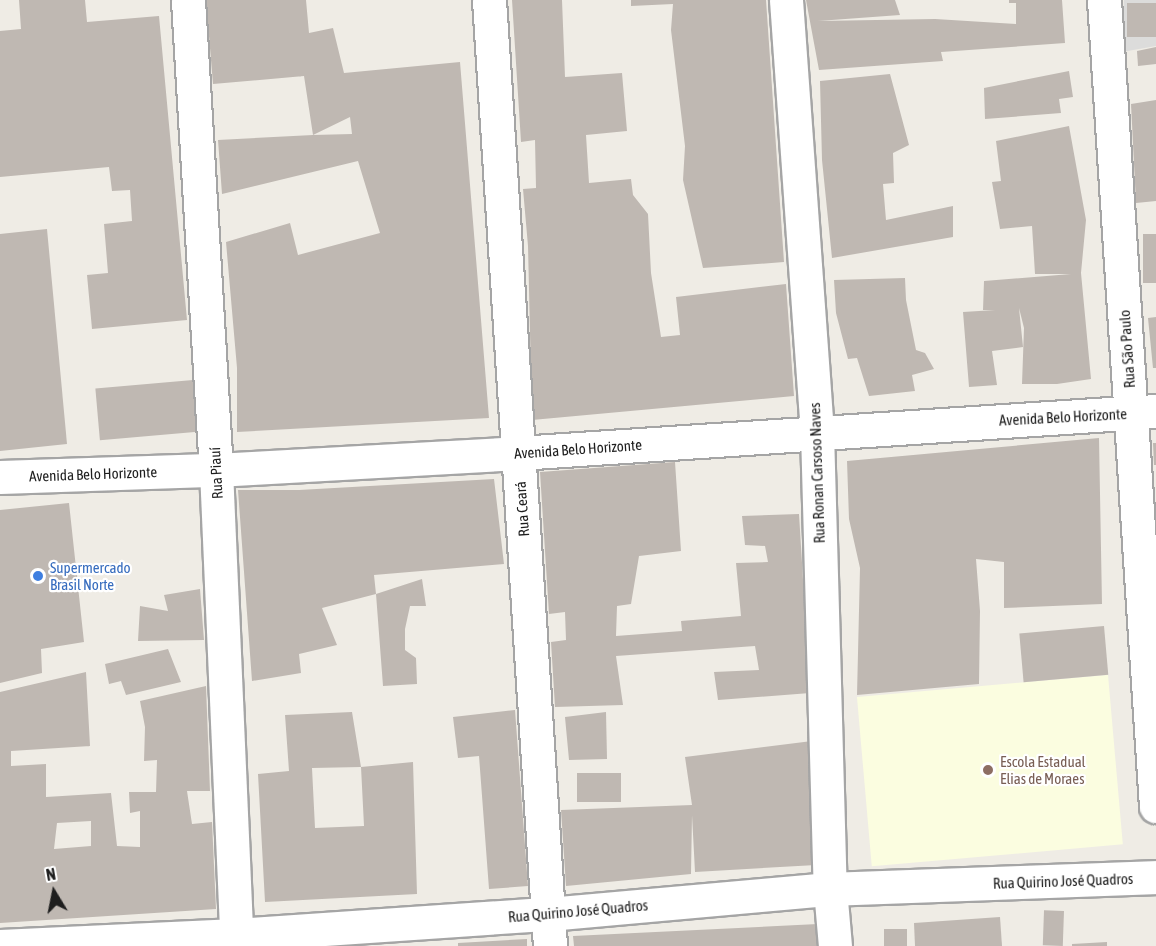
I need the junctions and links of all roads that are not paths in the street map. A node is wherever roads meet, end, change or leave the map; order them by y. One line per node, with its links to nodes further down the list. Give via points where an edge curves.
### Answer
1 (188, 0): 8 (street, Rua Piauí)
2 (489, 0): 7 (street, Rua Ceará)
3 (786, 0): 6 (street, Rua Ronan Carsoso Naves)
4 (1104, 0): 5 (street, Rua São Paulo)
5 (1143, 412): 6 (street, Avenida Belo Horizonte); 10 (street, Rua São Paulo)
6 (817, 432): 7 (street, Avenida Belo Horizonte); 12 (street, Rua Ronan Carsoso Naves)
7 (518, 453): 8 (street, Avenida Belo Horizonte); 13 (street, Rua Ceará)
8 (216, 470): 9 (street, Avenida Belo Horizonte); 14 (street, Rua Piauí)
9 (0, 477)
10 (1156, 806)
11 (1156, 877): 12 (street, Rua Quirino José Quadros)
12 (830, 889): 13 (street, Rua Quirino José Quadros); 17 (street, Rua Ronan Carsoso Naves)
13 (548, 914): 14 (street, Rua Quirino José Quadros); 16 (street, Rua Ceará)
14 (237, 940): 15 (street, Rua Quirino José Quadros)
15 (0, 946)
16 (550, 946)
17 (835, 946)

